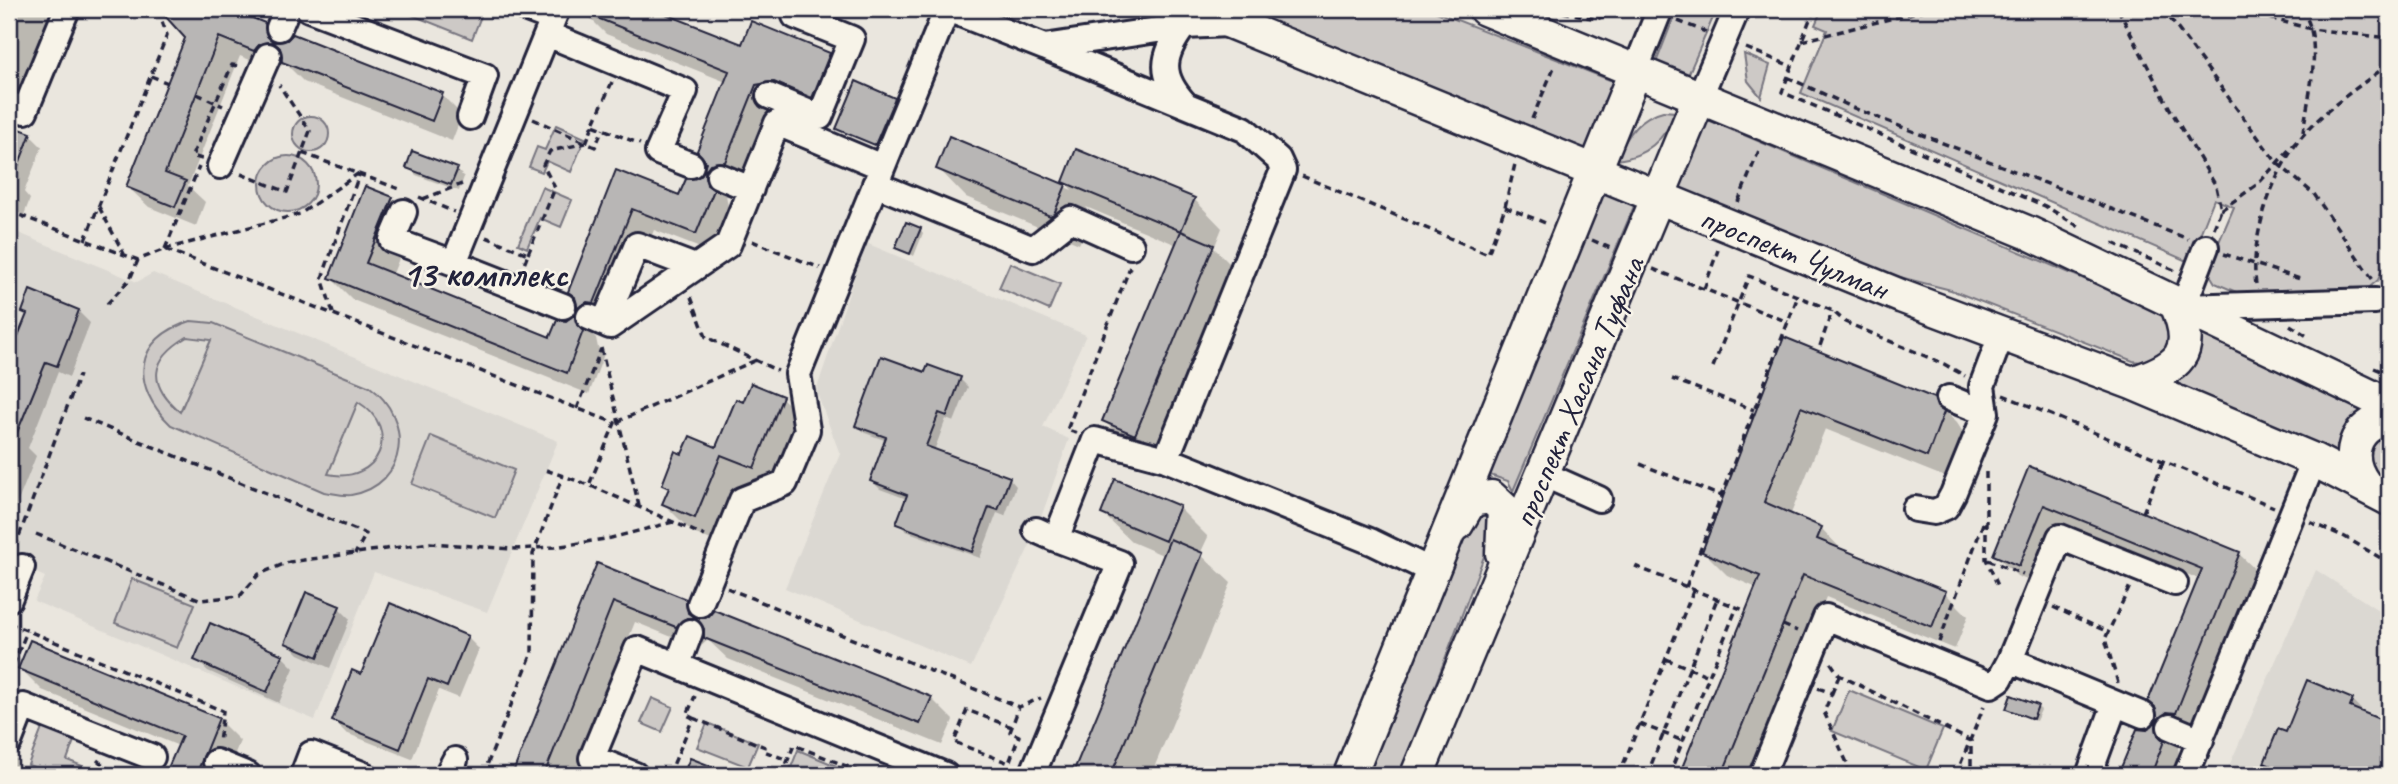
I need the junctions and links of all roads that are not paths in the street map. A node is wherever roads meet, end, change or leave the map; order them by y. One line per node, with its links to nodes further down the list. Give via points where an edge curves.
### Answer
1 (68, 9): 16 (street, via 25,111)
2 (309, 9): 18 (street, via 485,76)
3 (527, 9): 10 (street)
4 (798, 9): 14 (street, via 795,16 852,39 820,117)
5 (948, 9): 11 (street); 22 (street)
6 (1485, 9): 13 (main road)
7 (1737, 9): 15 (street, проспект Хасана Туфана)
8 (1667, 14): 13 (street, проспект Хасана Туфана)
9 (1191, 17): 11 (street); 17 (street, via 1169,46 1165,66 1170,88); 21 (main road, проспект Чулман, via 1232,24)
10 (552, 21): 20 (street, via 620,64 685,91 658,152); 29 (street)
11 (1044, 47): 17 (street)
12 (265, 62): 19 (street, via 242,116)
13 (1636, 69): 15 (main road); 21 (main road, проспект Хасана Туфана)
14 (769, 96)
15 (1700, 96): 25 (main road, проспект Хасана Туфана); 32 (main road)
16 (9, 104)
17 (1185, 105): 40 (street, via 1244,129 1278,159 1283,170)
18 (470, 117)
19 (211, 163)
20 (691, 165)
21 (1597, 171): 25 (main road, проспект Чулман); 46 (main road, проспект Хасана Туфана)
22 (879, 175): 24 (street, via 777,123); 27 (street, via 1033,249 1071,219); 51 (street, via 798,374 807,430 785,483 742,500)
23 (719, 176): 24 (street)
24 (751, 189): 30 (street, via 727,245)
25 (1659, 197): 34 (main road, проспект Чулман); 42 (main road, проспект Хасана Туфана)
26 (413, 205): 29 (street, via 392,240)
27 (1131, 246)
28 (2206, 247): 32 (street)
29 (454, 263): 33 (street)
30 (689, 272): 30 (street, via 637,245 601,328)
31 (2377, 295): 32 (street, via 2260,307)
32 (2184, 297): 35 (main road, via 2185,348 2178,361 2162,373); 37 (main road)
33 (563, 306)
34 (2002, 333): 35 (main road, проспект Чулман); 38 (street, via 1982,386)
35 (2132, 383): 41 (main road, проспект Чулман)
36 (1949, 398): 38 (street)
37 (2389, 405)
38 (1986, 414): 45 (street, via 1946,507 1934,512)
39 (2389, 418): 43 (main road, via 2373,423 2358,436 2353,455 2354,471)
40 (1166, 459): 46 (street, via 1372,542); 66 (street, via 1095,440 1046,535 1120,564)
41 (2315, 460): 43 (main road, проспект Чулман); 57 (street)
42 (1543, 474): 44 (street); 48 (main road, проспект Хасана Туфана)
43 (2377, 492)
44 (1599, 499)
45 (1915, 509)
46 (1436, 562): 48 (main road, via 1471,500 1491,497 1504,509); 67 (main road, проспект Хасана Туфана)
47 (22, 567): 50 (street)
48 (1500, 579): 68 (main road, проспект Хасана Туфана)
49 (2175, 583): 53 (street, via 2060,537)
50 (9, 599)
51 (700, 604)
52 (690, 632): 54 (street)
53 (2004, 656): 69 (street, via 2000,679 1992,685 1826,617); 70 (street, via 2128,709)
54 (678, 664): 64 (street, via 636,649 592,758); 65 (street)
55 (14, 712): 58 (street); 59 (street, via 23,706)
56 (2170, 727): 57 (street)
57 (2200, 740): 71 (street)
58 (9, 742)
59 (152, 757)
60 (216, 762): 61 (street)
61 (248, 775)
62 (303, 775): 63 (street, via 311,754)
63 (364, 775)
64 (635, 775)
65 (946, 775)
66 (1032, 775)
67 (1350, 775)
68 (1417, 775)
69 (1762, 775)
70 (2089, 775)
71 (2186, 775)

